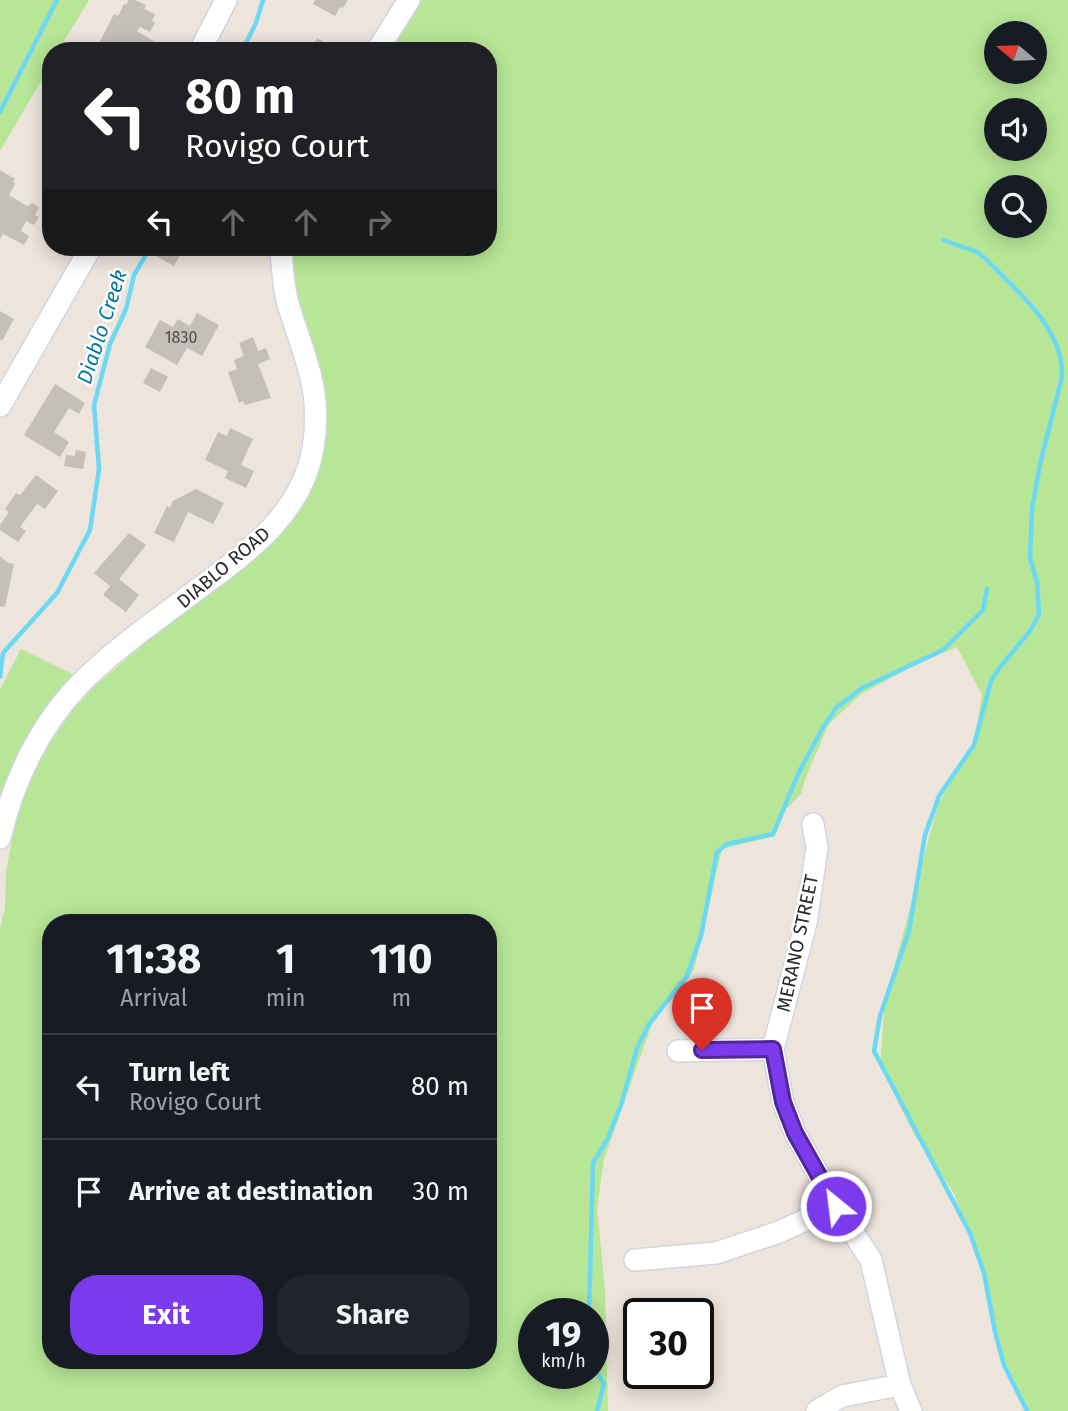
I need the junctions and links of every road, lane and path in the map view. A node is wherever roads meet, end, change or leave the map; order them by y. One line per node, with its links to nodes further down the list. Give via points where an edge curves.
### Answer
1 (226, 0): 3 (street)
2 (409, 0): 4 (street)
3 (205, 42)
4 (383, 42)
5 (86, 256): 7 (street)
6 (282, 256): 9 (street, DIABLO ROAD, via 288,302 314,386 315,438 302,486 285,513 252,547 105,662 69,696 35,745 8,806)
7 (0, 405)
8 (813, 824): 10 (street, MERANO STREET, via 817,848 806,923)
9 (0, 838)
10 (773, 1049): 11 (street); 12 (street, MERANO STREET, via 783,1102 795,1133)
11 (678, 1051)
12 (836, 1206): 13 (street, via 716,1253); 14 (street, MERANO STREET, via 871,1260)
13 (635, 1260)
14 (900, 1385): 15 (street, via 842,1396); 16 (street, MERANO STREET)
15 (817, 1411)
16 (911, 1411)

